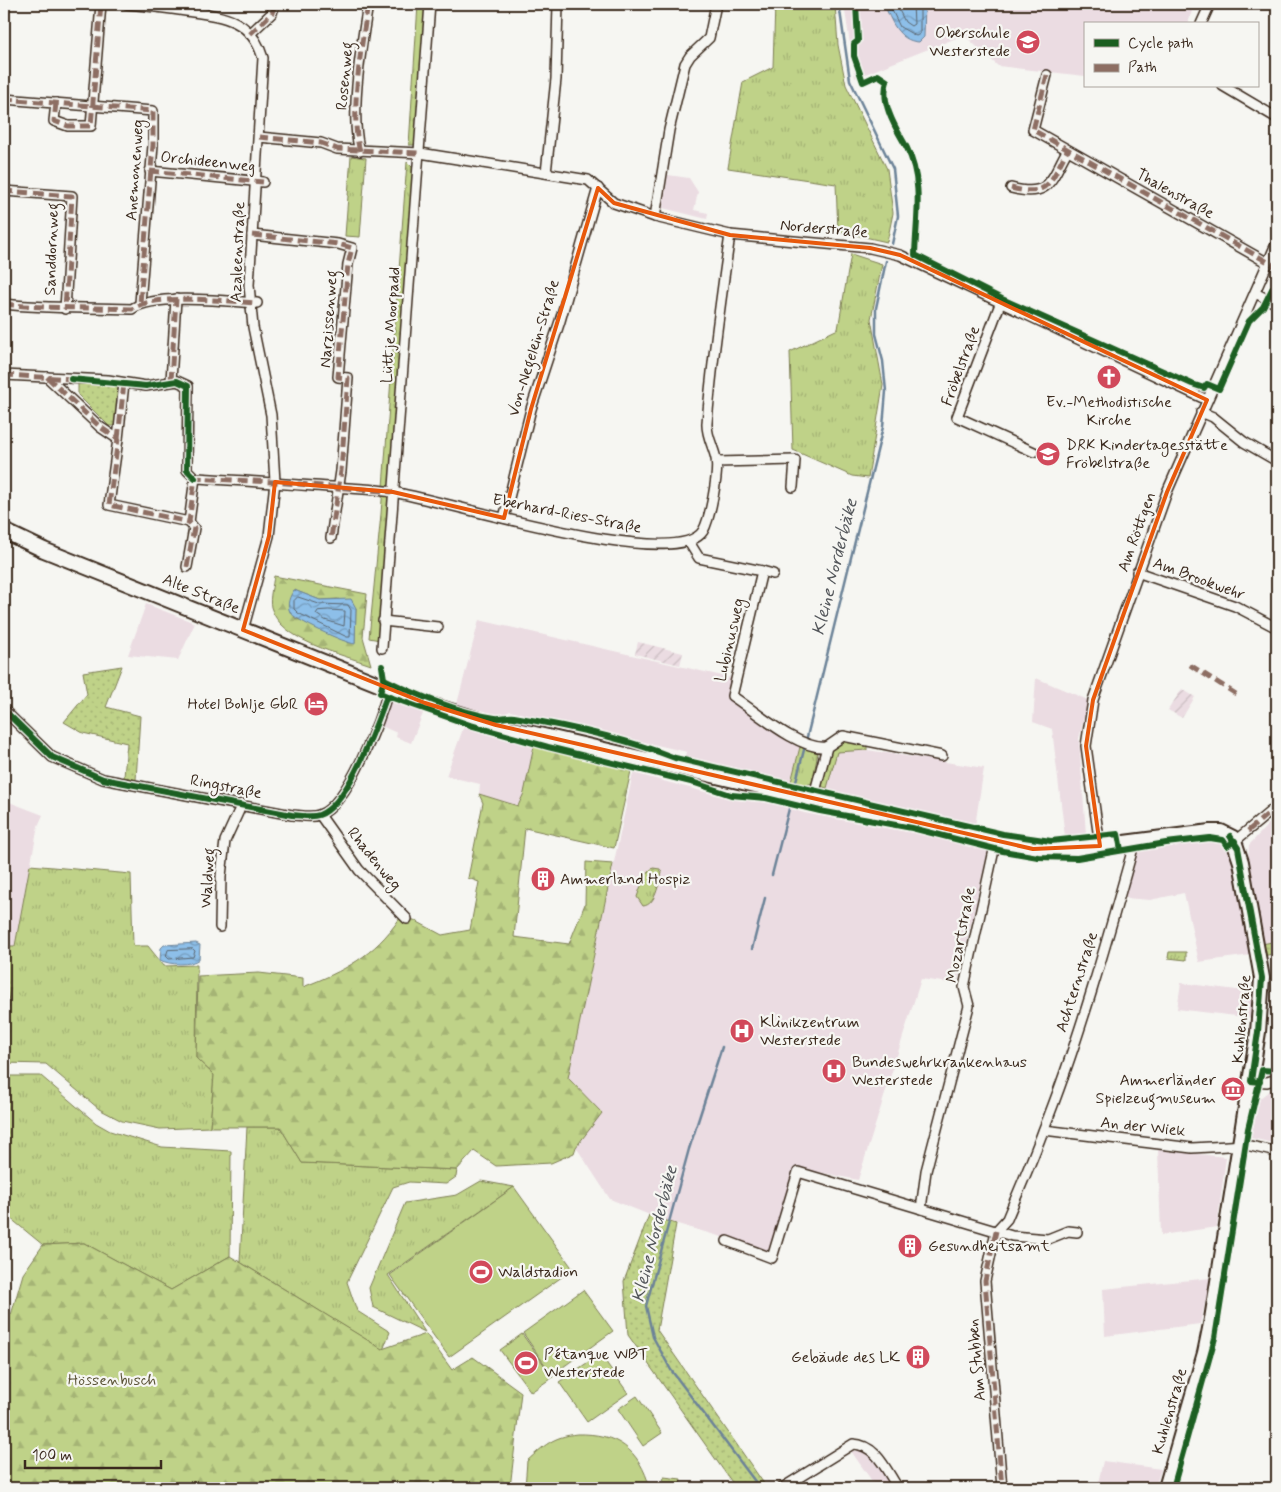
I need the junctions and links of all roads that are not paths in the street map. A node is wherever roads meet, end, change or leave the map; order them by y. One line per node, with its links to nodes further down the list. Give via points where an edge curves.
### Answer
1 (101, 4): 16 (street)
2 (128, 4): 9 (street, Azaleenstraße)
3 (275, 4): 11 (street, via 272,13)
4 (368, 4): 19 (street, Rosenweg, via 358,74 356,137)
5 (430, 4): 21 (street, Lüttje Moorpadd)
6 (558, 4): 23 (street, via 556,79)
7 (716, 4): 28 (street, via 709,38 685,64 669,130)
8 (1210, 4): 10 (street)
9 (157, 5): 11 (street, Azaleenstraße, via 223,16)
10 (1202, 22)
11 (250, 34): 18 (street, Azaleenstraße, via 259,45 263,58)
12 (1047, 75): 20 (street, Thalenstraße, via 1033,130)
13 (1226, 88): 17 (street)
14 (4, 99): 15 (street)
15 (56, 103): 16 (street); 16 (street, via 54,121 68,126 91,126)
16 (93, 106): 22 (street, Anemonenweg, via 153,112)
17 (1277, 118)
18 (259, 137): 19 (street, Norderstraße, via 321,143 337,149); 24 (street, Azaleenstraße)
19 (360, 151): 21 (street, Norderstraße)
20 (1067, 151): 26 (street, via 1047,185 1039,191 1029,193); 32 (street, Thalenstraße)
21 (420, 153): 23 (street, Norderstraße); 55 (street, Lüttje Moorpadd)
22 (150, 171): 24 (street, Orchideenweg); 35 (street, Anemonenweg)
23 (546, 173): 25 (street, Norderstraße, via 588,180)
24 (260, 182): 29 (street, Azaleenstraße)
25 (598, 188): 28 (street, Norderstraße, via 614,203); 56 (street, Von-Negelein-Straße, via 529,417)
26 (1011, 188)
27 (4, 190): 40 (street, Sanddornweg, via 72,196)
28 (655, 217): 30 (street, Norderstraße)
29 (252, 235): 36 (street, Azaleenstraße); 53 (street, Narzissenweg, via 352,248 338,377 348,378)
30 (730, 235): 38 (street, Norderstraße, via 900,255); 50 (street, via 715,335 707,427)
31 (1277, 242): 32 (street, Am Röttgen)
32 (1268, 263): 33 (street, Am Röttgen)
33 (1255, 293): 39 (street); 45 (street, Am Röttgen)
34 (176, 299): 35 (street, Sanddornweg); 36 (street, Sanddornweg); 43 (street)
35 (140, 303): 40 (street, Sanddornweg, via 132,309)
36 (253, 303): 52 (street, Azaleenstraße, via 271,414)
37 (4, 304): 40 (street, Sanddornweg)
38 (1000, 304): 45 (street, Norderstraße); 48 (street, Fröbelstraße, via 957,417)
39 (1277, 304)
40 (65, 309)
41 (4, 375): 42 (street)
42 (47, 377): 44 (street); 47 (street, via 100,427)
43 (171, 381): 44 (street, via 146,386); 51 (street, via 188,386 186,470)
44 (124, 383): 47 (street)
45 (1207, 400): 46 (street, Am Röttgen)
46 (1202, 412): 49 (street); 63 (street, Am Röttgen)
47 (118, 439): 57 (street, via 109,505)
48 (1034, 452)
49 (1277, 461)
50 (717, 462): 54 (street, via 794,460); 60 (street, via 710,517 702,533)
51 (195, 478): 52 (street, Eberhard-Ries-Straße); 57 (street)
52 (275, 482): 53 (street, Eberhard-Ries-Straße); 68 (street, Azaleenstraße, via 268,536)
53 (338, 487): 55 (street, Eberhard-Ries-Straße); 59 (street)
54 (793, 487)
55 (393, 492): 56 (street, Eberhard-Ries-Straße); 65 (street, Lüttje Moorpadd)
56 (504, 518): 60 (street, Eberhard-Ries-Straße, via 639,545)
57 (189, 522): 61 (street, via 194,528)
58 (4, 531): 68 (street, Alte Straße)
59 (331, 538)
60 (689, 542): 62 (street, via 699,558)
61 (187, 566)
62 (762, 571): 64 (street); 72 (street, Lubinusweg, via 732,696 797,739)
63 (1137, 572): 67 (street, Am Brookwehr, via 1235,606); 81 (street, Am Röttgen, via 1093,700 1088,724 1087,762)
64 (773, 574)
65 (383, 621): 66 (street); 69 (street, Lüttje Moorpadd)
66 (438, 627)
67 (1277, 628)
68 (243, 630): 70 (street, Alte Straße)
69 (382, 648)
70 (388, 688): 74 (street, Alte Straße, via 473,719); 77 (street, via 353,776 337,800)
71 (4, 710): 75 (street, Ringstraße, via 52,757 88,774)
72 (827, 747): 73 (street, via 843,736); 74 (street)
73 (942, 756)
74 (810, 799): 78 (street, Alte Straße)
75 (242, 804): 77 (street, Ringstraße, via 292,815); 83 (street, Waldweg, via 225,841)
76 (1277, 806): 80 (street)
77 (320, 815): 82 (street, Rhadenweg, via 358,870)
78 (996, 841): 81 (street, Alte Straße, via 1049,850); 89 (street, Mozartstraße, via 964,988 969,1006 926,1171)
79 (1133, 841): 80 (street, Alte Straße, via 1210,832 1226,834); 81 (street, Alte Straße); 86 (street, Achternstraße, via 1106,942)
80 (1235, 841): 85 (street, Kuhlenstraße, via 1262,978)
81 (1100, 846)
82 (407, 919)
83 (220, 927)
84 (1277, 1079): 85 (street)
85 (1251, 1081): 87 (street, Kuhlenstraße)
86 (1044, 1130): 87 (street, An der Wiek, via 1192,1148); 90 (street, Am Stubben, via 1006,1219)
87 (1239, 1145): 88 (street, An der Wiek); 96 (street, Kuhlenstraße, via 1206,1344)
88 (1277, 1152)
89 (920, 1209): 90 (street); 92 (street, via 798,1172 772,1258)
90 (996, 1231): 91 (street, via 1035,1239); 95 (street, Am Stubben, via 985,1282)
91 (1077, 1232)
92 (726, 1242)
93 (782, 1488): 94 (street, via 853,1444 863,1444 874,1451)
94 (898, 1488)
95 (1002, 1488)
96 (1166, 1488)

